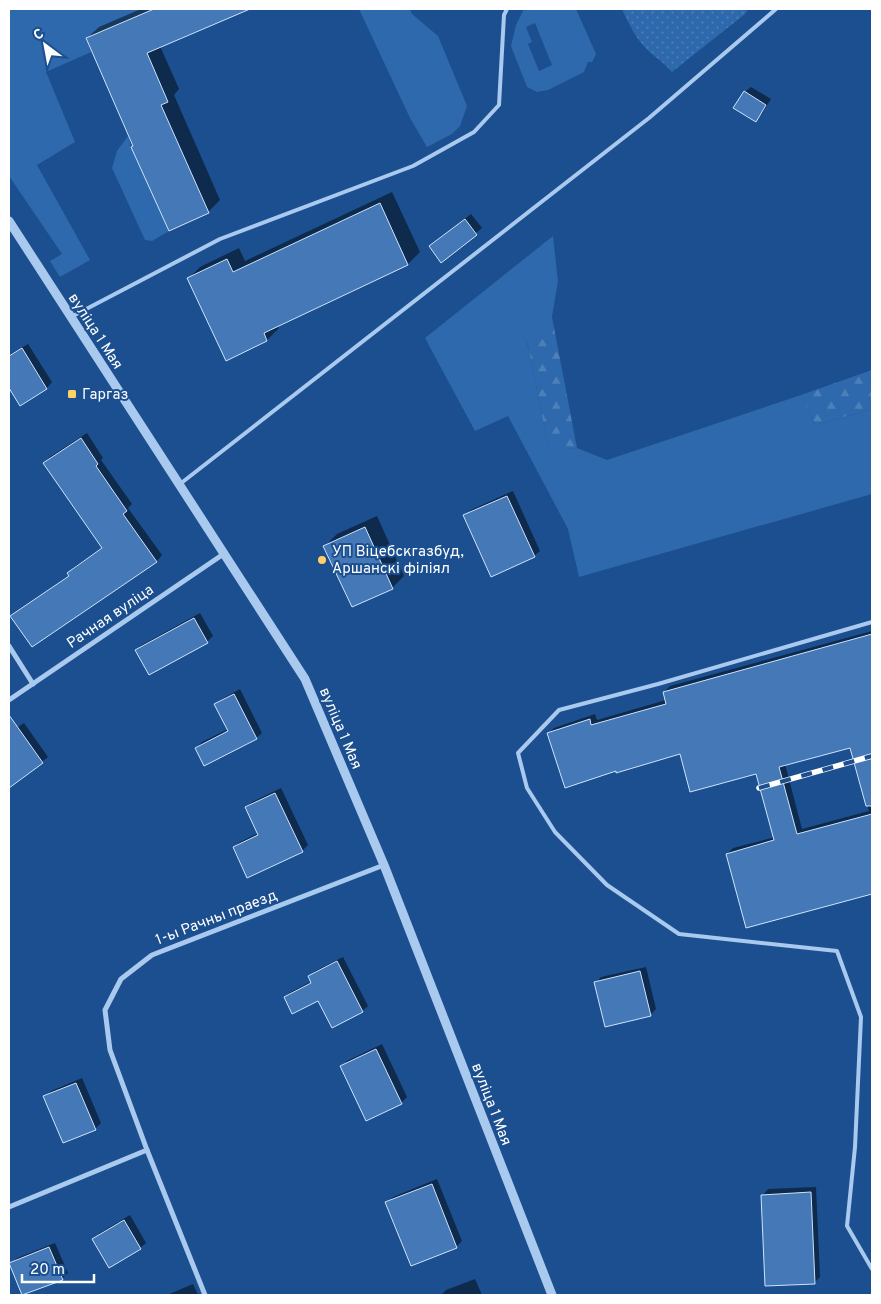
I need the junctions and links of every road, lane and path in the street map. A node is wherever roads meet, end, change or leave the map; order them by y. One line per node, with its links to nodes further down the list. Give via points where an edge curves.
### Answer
1 (507, 9): 4 (lane, via 499,105 474,132 413,166 220,239)
2 (776, 9): 5 (lane, via 649,118)
3 (9, 221): 4 (street, вуліца 1 Мая)
4 (71, 317): 5 (street, вуліца 1 Мая)
5 (180, 484): 6 (street, вуліца 1 Мая)
6 (225, 553): 9 (street, Рачная вуліца); 11 (street, вуліца 1 Мая, via 305,679)
7 (872, 622): 14 (lane, via 559,710 518,753 526,788 555,832 608,884 680,934 838,951 861,1017 855,1147 847,1226)
8 (9, 646): 9 (street)
9 (33, 684): 10 (street, Рачная вуліца)
10 (9, 700)
11 (384, 865): 12 (street, 1-ы Рачны праезд, via 152,955 121,978 105,1010 110,1050); 16 (street, вуліца 1 Мая)
12 (147, 1150): 13 (street); 15 (street, 1-ы Рачны праезд)
13 (9, 1207)
14 (872, 1269)
15 (205, 1295)
16 (552, 1295)

